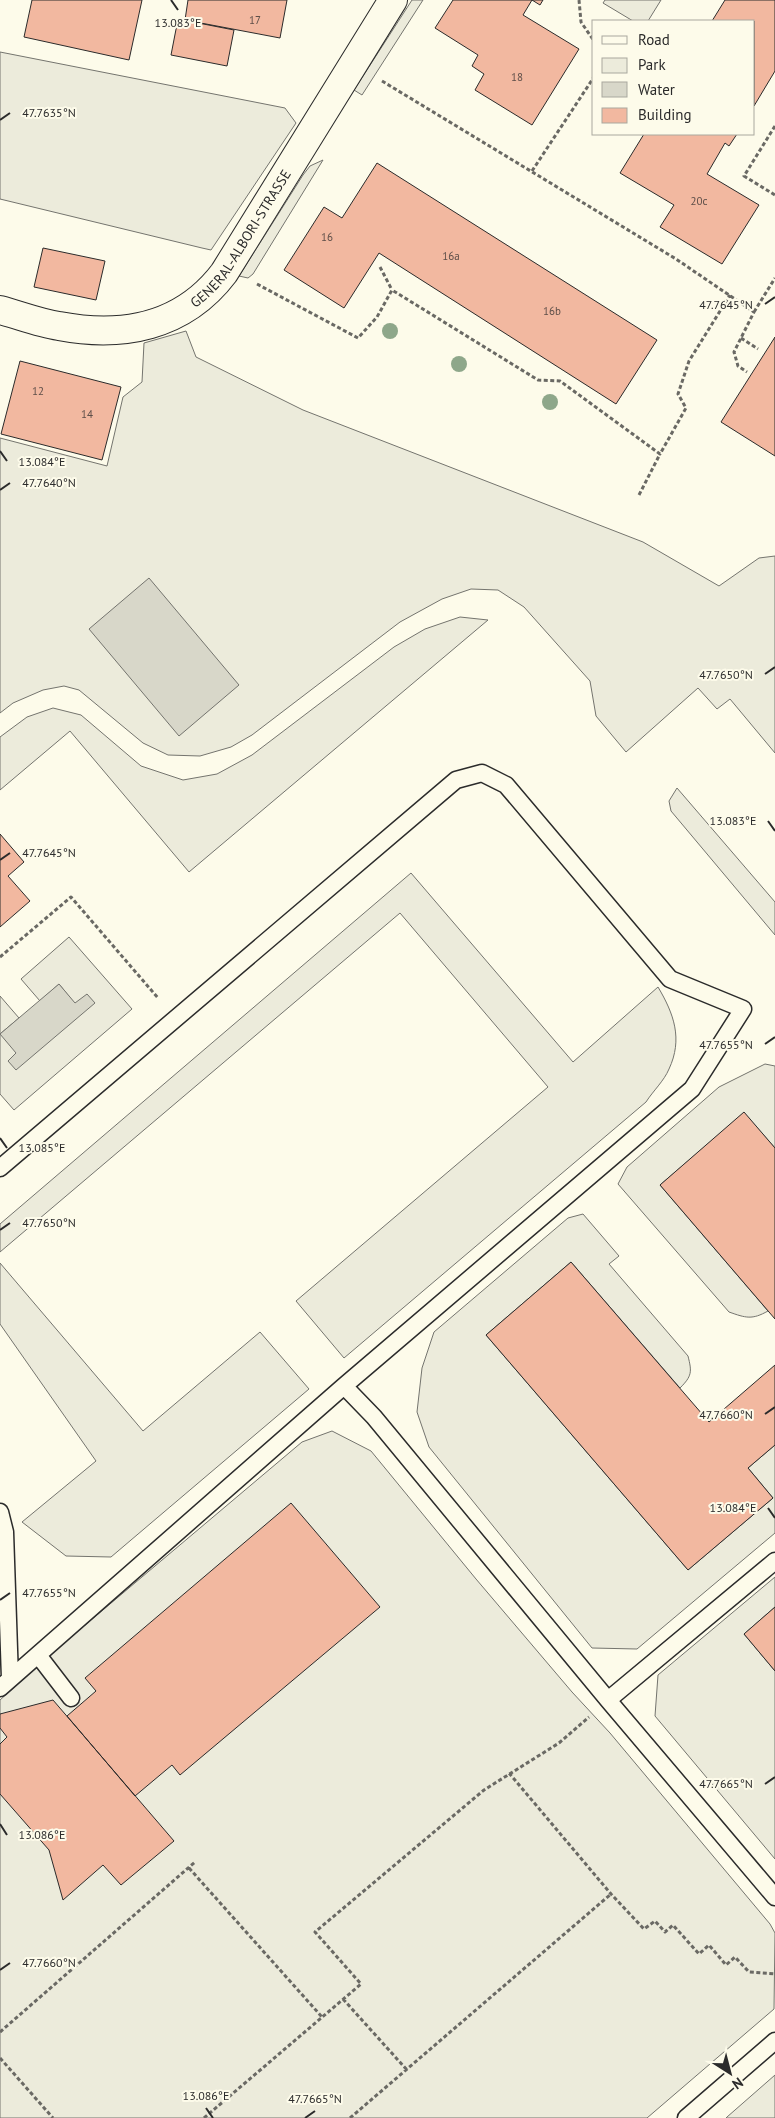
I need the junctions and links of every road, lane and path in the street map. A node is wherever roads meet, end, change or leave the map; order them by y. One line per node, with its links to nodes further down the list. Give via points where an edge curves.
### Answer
1 (393, 0): 14 (street, GENERAL-ALBORI-STRASSE, via 224,274 211,290 178,313 140,328 101,331 58,326)
2 (580, 0): 3 (path, via 581,22)
3 (592, 38)
4 (379, 79): 7 (path)
5 (592, 79): 7 (path)
6 (775, 126): 8 (path, via 744,176)
7 (532, 171): 13 (path)
8 (775, 195)
9 (380, 267): 12 (path)
10 (775, 278): 15 (path)
11 (252, 281): 12 (path, via 358,338 377,317)
12 (392, 290): 19 (path, via 538,380 560,381)
13 (730, 296): 15 (path); 19 (path, via 690,361 678,394 686,408)
14 (0, 310)
15 (754, 312): 16 (path)
16 (741, 338): 17 (path); 18 (path, via 734,352 738,366)
17 (758, 349)
18 (747, 372)
19 (660, 454): 20 (path)
20 (639, 495)
21 (0, 957): 22 (path, via 71,897)
22 (175, 1018): 23 (lane); 24 (lane, via 456,780 482,773 506,785 670,979 743,1009 692,1089)
23 (0, 1168)
24 (344, 1386): 27 (lane); 30 (lane, via 386,1432)
25 (0, 1512): 28 (lane, via 5,1532)
26 (775, 1561): 30 (lane)
27 (38, 1655): 28 (lane); 29 (lane)
28 (5, 1683)
29 (71, 1698)
30 (608, 1700): 31 (path, via 559,1743); 35 (lane)
31 (509, 1773): 34 (path); 37 (path, via 484,1790 315,1932 361,1984)
32 (195, 1862): 33 (path)
33 (189, 1868): 38 (path); 39 (path)
34 (611, 1894): 36 (path, via 644,1929 654,1920 665,1932 673,1925 699,1954 709,1945 726,1966 736,1957 749,1972); 42 (path)
35 (775, 1897)
36 (775, 1974)
37 (344, 1998): 38 (path); 42 (path)
38 (322, 2017): 44 (path)
39 (0, 2032)
40 (775, 2041): 46 (lane)
41 (0, 2058): 43 (path)
42 (407, 2070): 45 (path)
43 (53, 2118)
44 (204, 2118)
45 (350, 2118)
46 (686, 2118)

